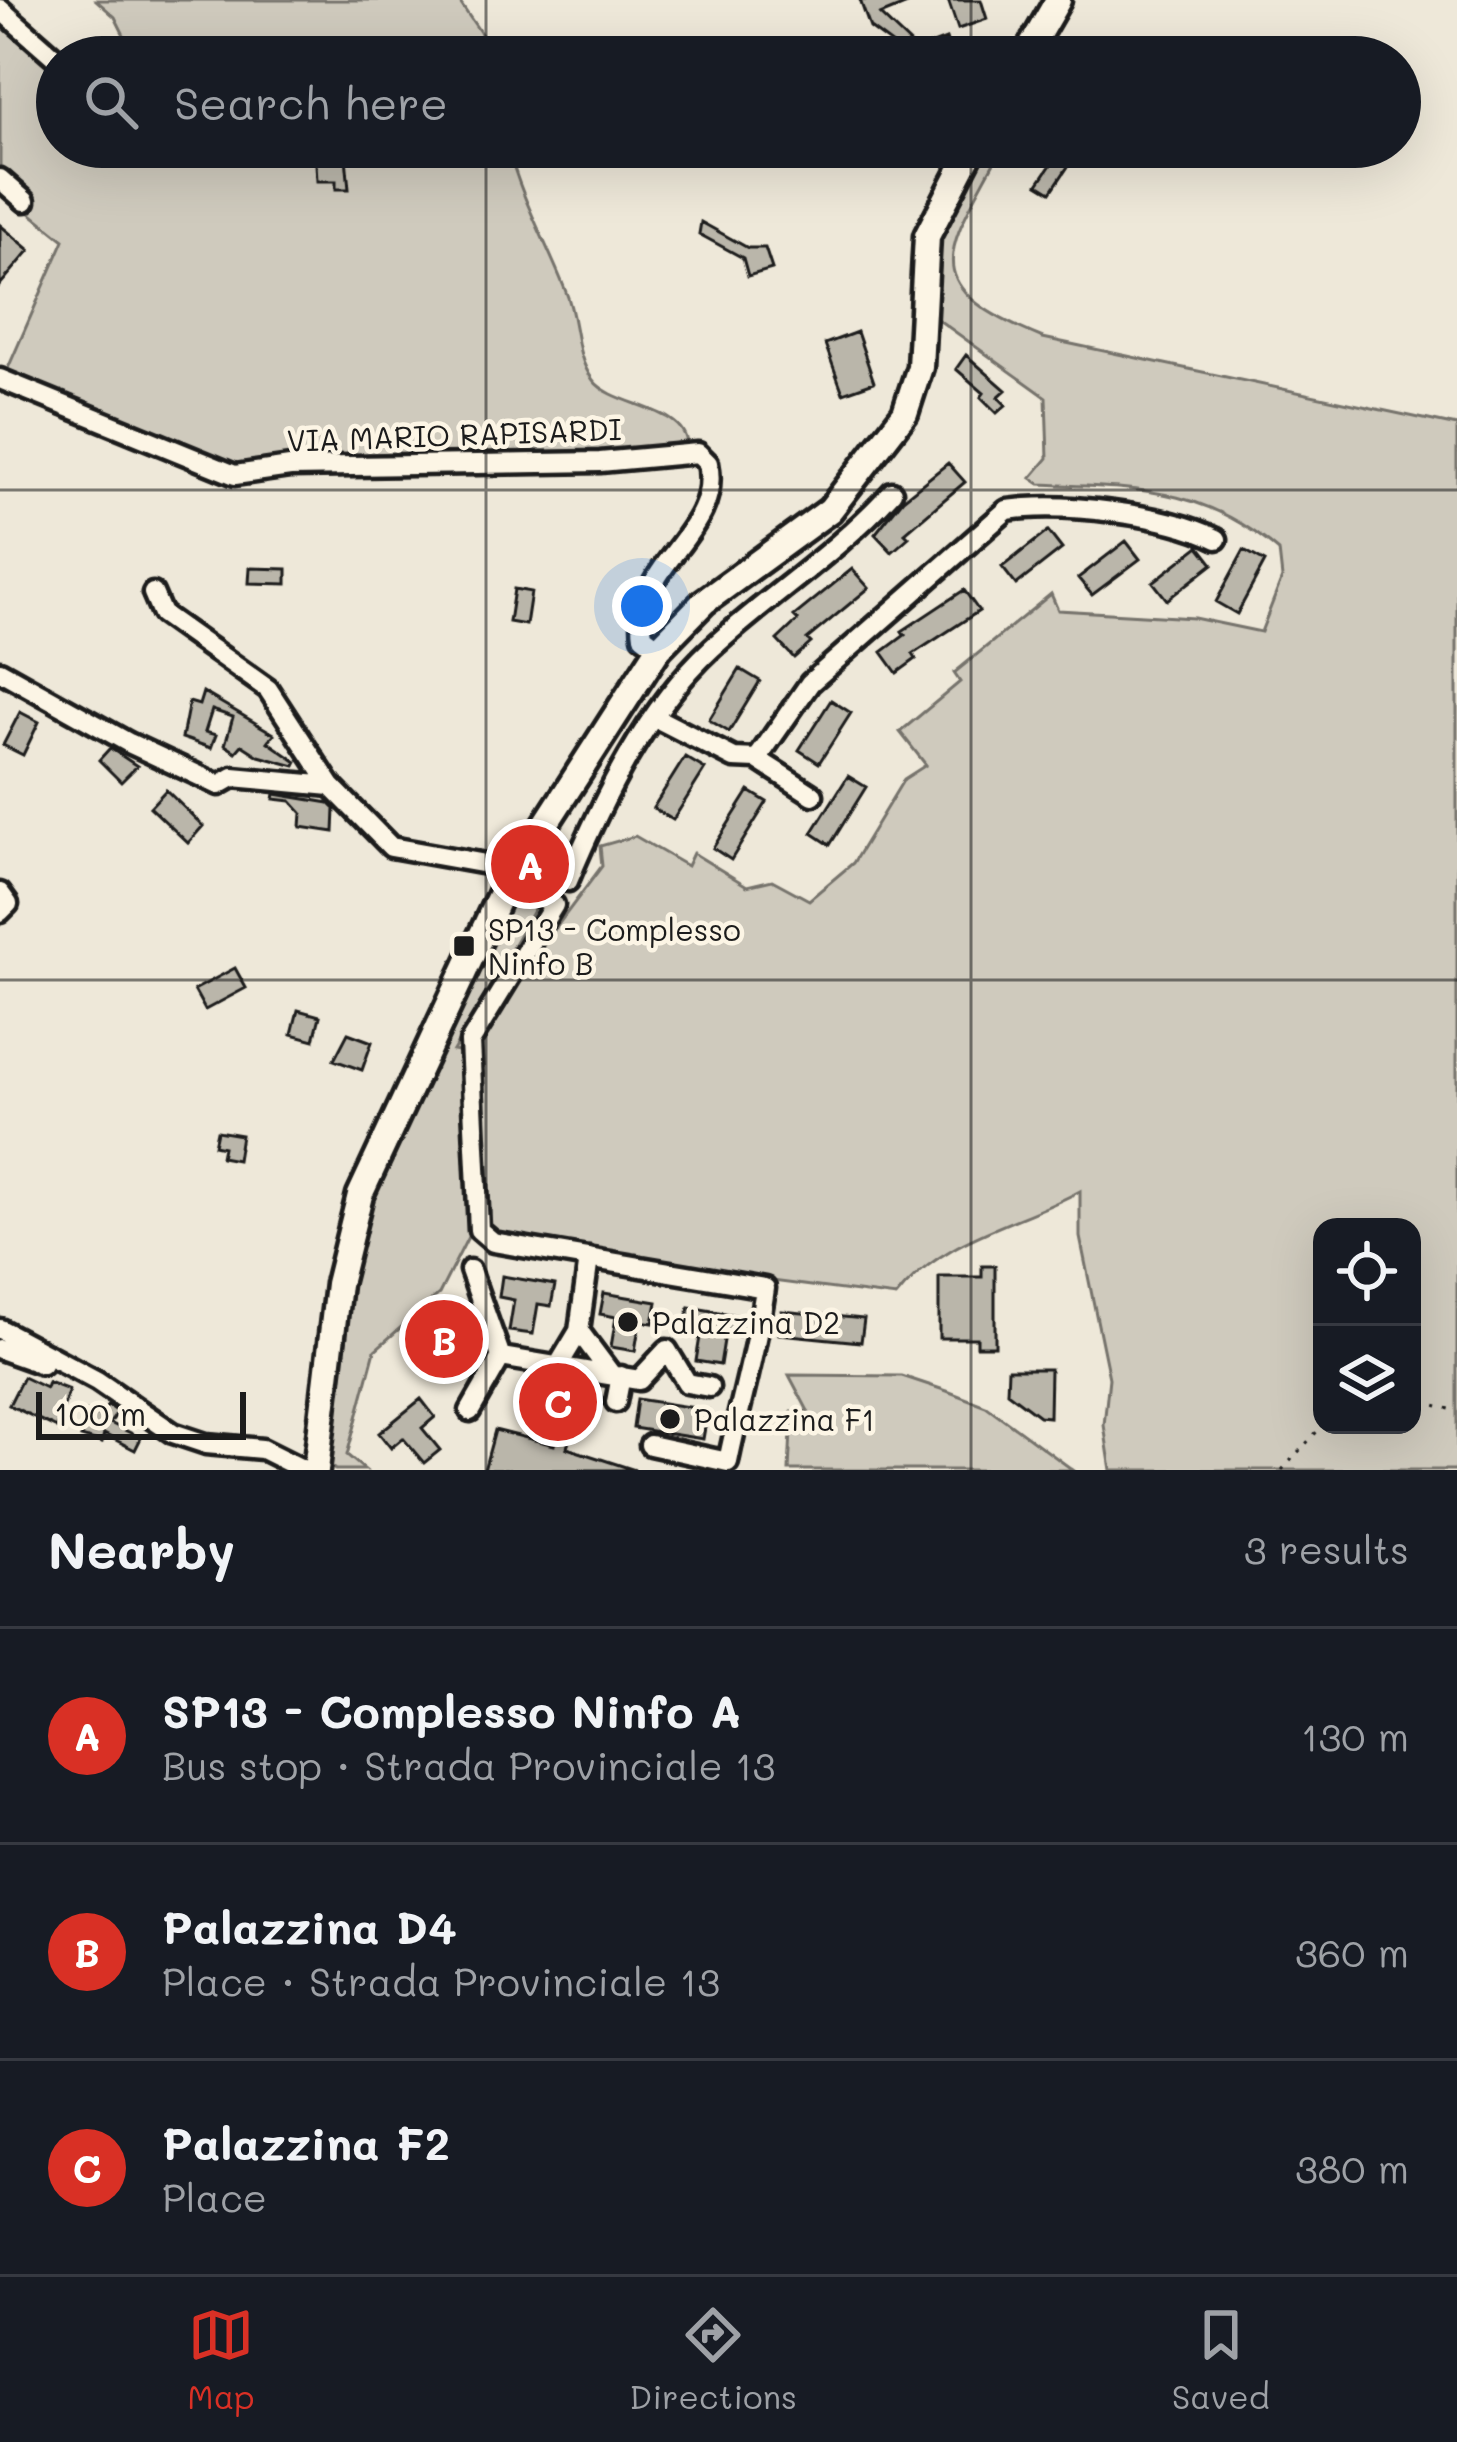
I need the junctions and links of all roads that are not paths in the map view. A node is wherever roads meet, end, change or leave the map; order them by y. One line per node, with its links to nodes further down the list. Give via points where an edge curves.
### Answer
1 (1058, 0): 3 (main road)
2 (0, 9): 4 (street)
3 (1037, 36)
4 (36, 41)
5 (963, 168): 12 (main road, via 927,236 920,368 905,413 830,510 704,602)
6 (0, 179): 7 (street)
7 (25, 200)
8 (0, 379): 12 (street, VIA MARIO RAPISARDI, via 235,475 698,454 708,463 709,502 654,574 639,611 643,636)
9 (892, 492): 14 (street, via 808,574 710,650)
10 (1216, 539): 15 (street, via 1187,525 1006,510 810,683)
11 (153, 593): 16 (street, via 162,614 268,689)
12 (659, 648): 18 (main road)
13 (0, 671): 16 (street, via 219,785 233,777)
14 (656, 718): 15 (street, via 734,758); 18 (street, via 599,806 568,881)
15 (758, 759): 17 (street)
16 (331, 786): 18 (street, via 391,847)
17 (813, 795)
18 (518, 865): 21 (street, via 554,905 470,1042 479,1230 493,1242); 35 (main road, via 360,1195 338,1284)
19 (0, 893): 20 (street, via 8,904)
20 (0, 912)
21 (589, 1258): 24 (street); 33 (street, via 765,1288 728,1462)
22 (470, 1270): 26 (street)
23 (0, 1329): 28 (street)
24 (579, 1331): 27 (street); 29 (street)
25 (0, 1349): 28 (street)
26 (501, 1357): 27 (street); 32 (street)
27 (558, 1366): 29 (street)
28 (65, 1368): 34 (street, via 173,1433 262,1448)
29 (616, 1375): 30 (street, via 640,1380 668,1350 688,1383); 31 (street)
30 (709, 1387)
31 (616, 1402)
32 (470, 1411)
33 (650, 1445)
34 (304, 1470)
35 (316, 1470)

